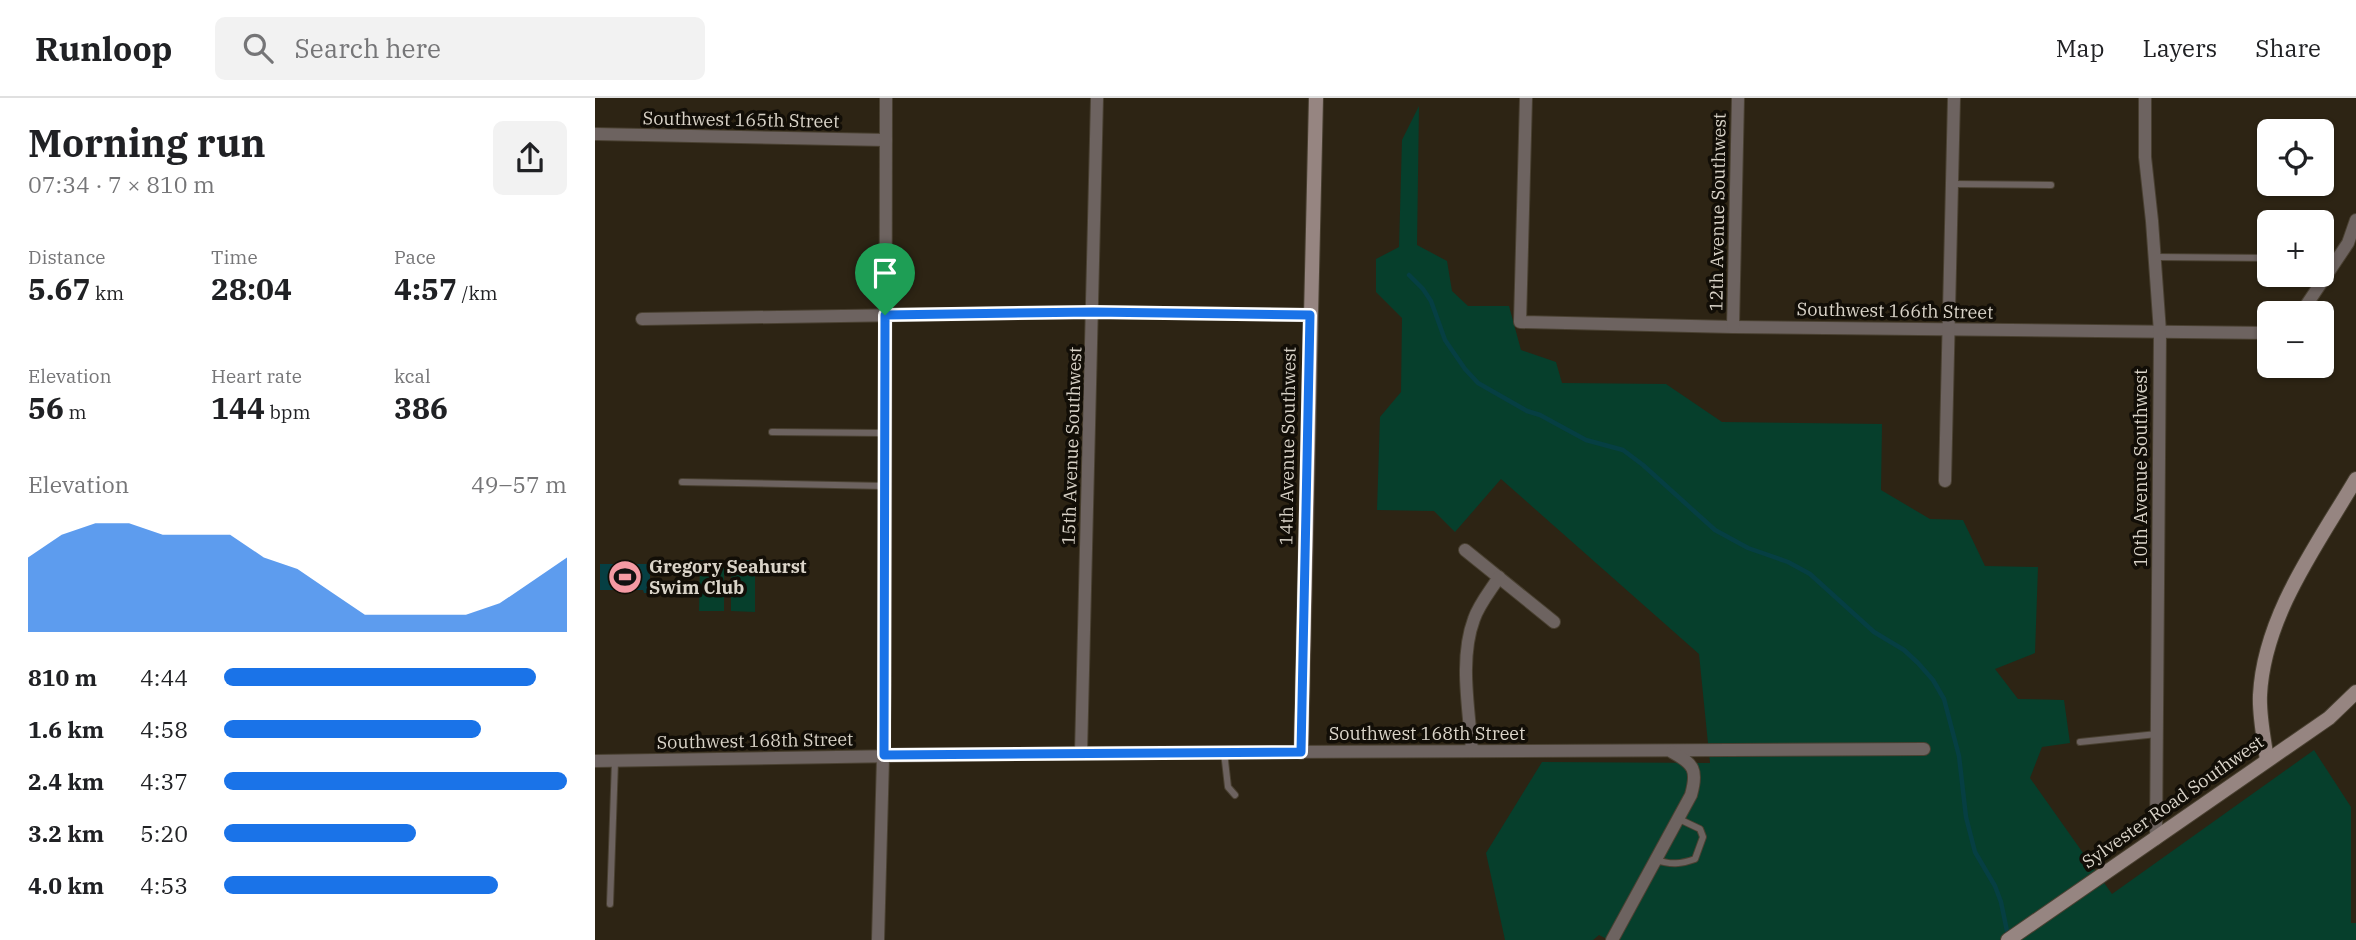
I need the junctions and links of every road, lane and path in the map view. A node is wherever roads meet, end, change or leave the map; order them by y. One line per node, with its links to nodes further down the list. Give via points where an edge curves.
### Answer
1 (886, 98): 9 (street)
2 (1097, 98): 16 (street, 15th Avenue Southwest)
3 (1316, 98): 18 (street, 14th Avenue Southwest)
4 (1526, 98): 20 (street, Southwest 166th Street, via 1520,322)
5 (1738, 98): 20 (street, 12th Avenue Southwest)
6 (1954, 98): 10 (street)
7 (2145, 98): 13 (street, 10th Avenue Southwest, via 2144,157)
8 (595, 134): 9 (street, Southwest 165th Street)
9 (886, 140): 17 (street)
10 (1952, 184): 11 (lane); 21 (street)
11 (2051, 185)
12 (2356, 220): 15 (street, via 2348,243)
13 (2155, 257): 14 (lane); 22 (street, 10th Avenue Southwest)
14 (2257, 258)
15 (2309, 301)
16 (1093, 312): 17 (street); 18 (street); 41 (street, 15th Avenue Southwest)
17 (885, 315): 19 (street); 25 (street)
18 (1310, 315): 40 (street, 14th Avenue Southwest)
19 (642, 319)
20 (1733, 327): 21 (street, Southwest 166th Street)
21 (1947, 330): 22 (street, Southwest 166th Street); 27 (street)
22 (2160, 331): 23 (street, Southwest 166th Street); 34 (street, 10th Avenue Southwest)
23 (2257, 333)
24 (772, 432): 25 (lane)
25 (885, 433): 29 (street)
26 (2356, 479): 43 (street, via 2280,614 2269,645 2260,697)
27 (1945, 481)
28 (682, 482): 29 (lane)
29 (885, 485): 42 (street)
30 (1465, 550): 31 (street)
31 (1499, 577): 32 (street); 37 (street, via 1474,618 1469,641)
32 (1554, 622)
33 (2356, 692): 43 (street, Sylvester Road Southwest, via 2329,718)
34 (2157, 734): 35 (lane); 48 (street, 10th Avenue Southwest)
35 (2081, 742)
36 (1924, 749): 38 (street, Southwest 168th Street)
37 (1472, 751): 38 (street, Southwest 168th Street); 40 (street, Southwest 168th Street)
38 (1672, 751): 47 (street, via 1686,760 1695,776)
39 (1224, 752): 40 (street, Southwest 168th Street); 41 (street, Southwest 168th Street); 46 (lane, via 1228,787)
40 (1301, 752)
41 (1081, 753): 42 (street, Southwest 168th Street)
42 (884, 755): 45 (street, Southwest 168th Street); 51 (street)
43 (2267, 760): 48 (street, Sylvester Road Southwest)
44 (595, 761): 45 (street, Southwest 168th Street)
45 (615, 761): 50 (lane)
46 (1235, 795)
47 (1678, 819): 49 (street); 49 (lane, via 1700,829 1703,837 1695,859 1682,864)
48 (2156, 839): 53 (street, Sylvester Road Southwest)
49 (1656, 860): 52 (street)
50 (610, 904)
51 (878, 940)
52 (1612, 940)
53 (2008, 940)

